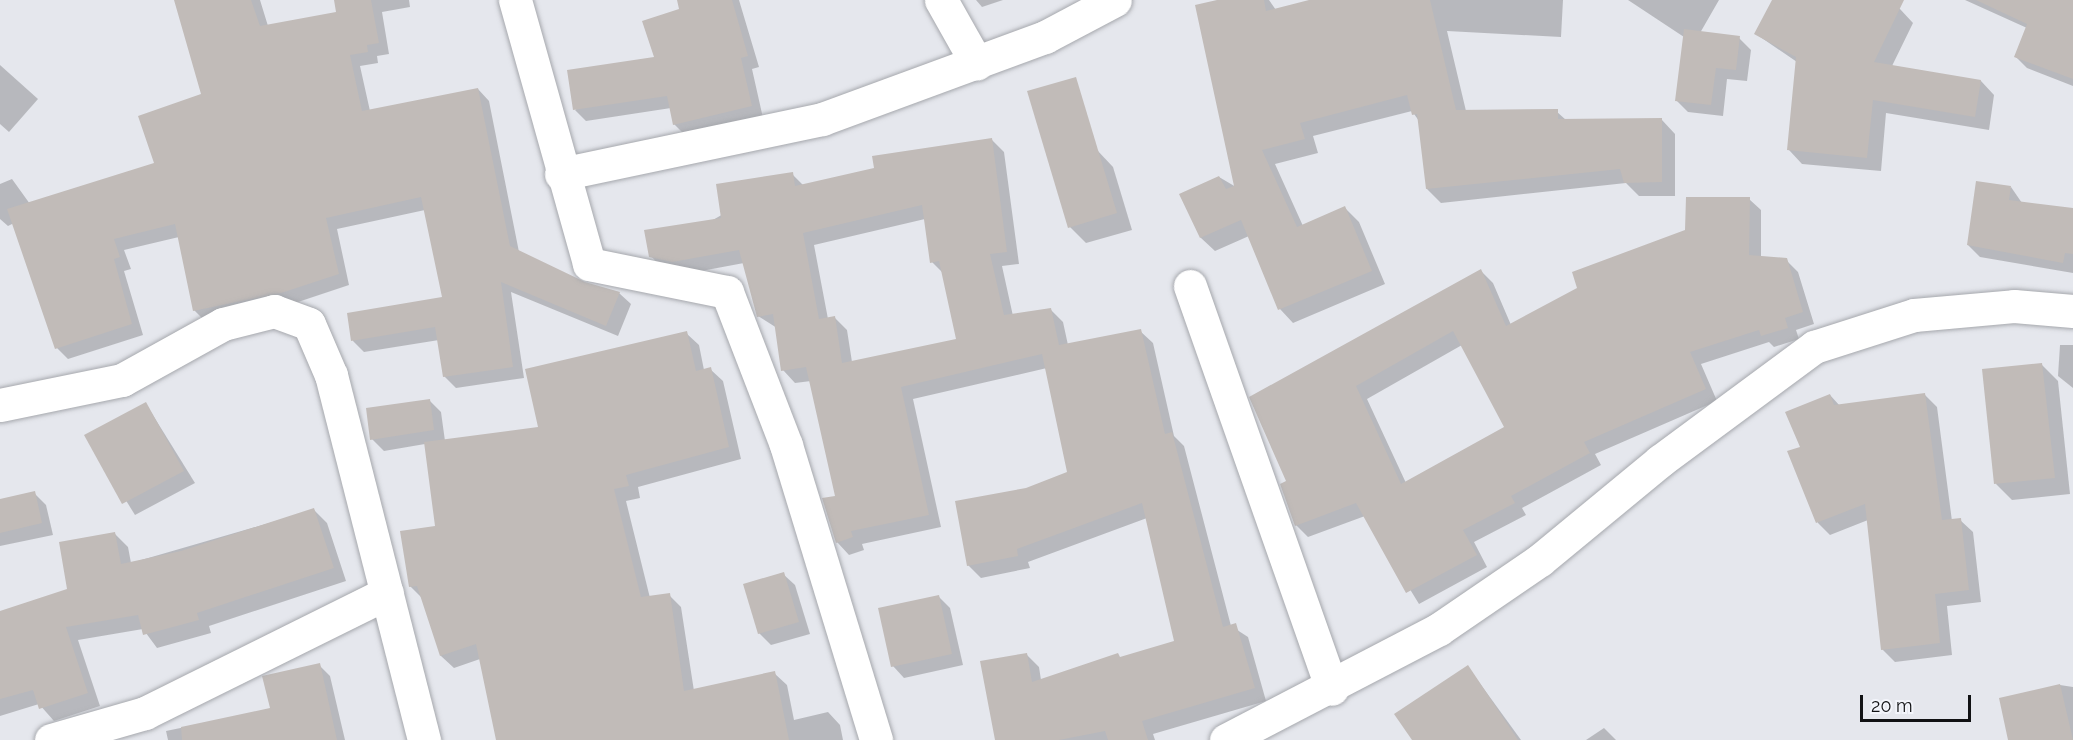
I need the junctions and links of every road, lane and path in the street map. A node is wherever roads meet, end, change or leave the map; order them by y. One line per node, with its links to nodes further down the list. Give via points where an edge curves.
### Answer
1 (515, 0): 5 (street)
2 (941, 0): 4 (street)
3 (1115, 0): 4 (street)
4 (977, 64): 5 (street, via 822,119)
5 (561, 174): 13 (street, via 589,264 728,292 786,445)
6 (1190, 286): 10 (street)
7 (2073, 311): 10 (street, via 2014,306 1914,315 1814,347 1660,461 1539,560 1439,629)
8 (0, 405): 9 (street, via 122,380 223,324 274,311 309,324 331,375)
9 (387, 593): 11 (street, via 145,713); 12 (street)
10 (1332, 689): 14 (street)
11 (51, 740)
12 (424, 740)
13 (876, 740)
14 (1226, 740)

